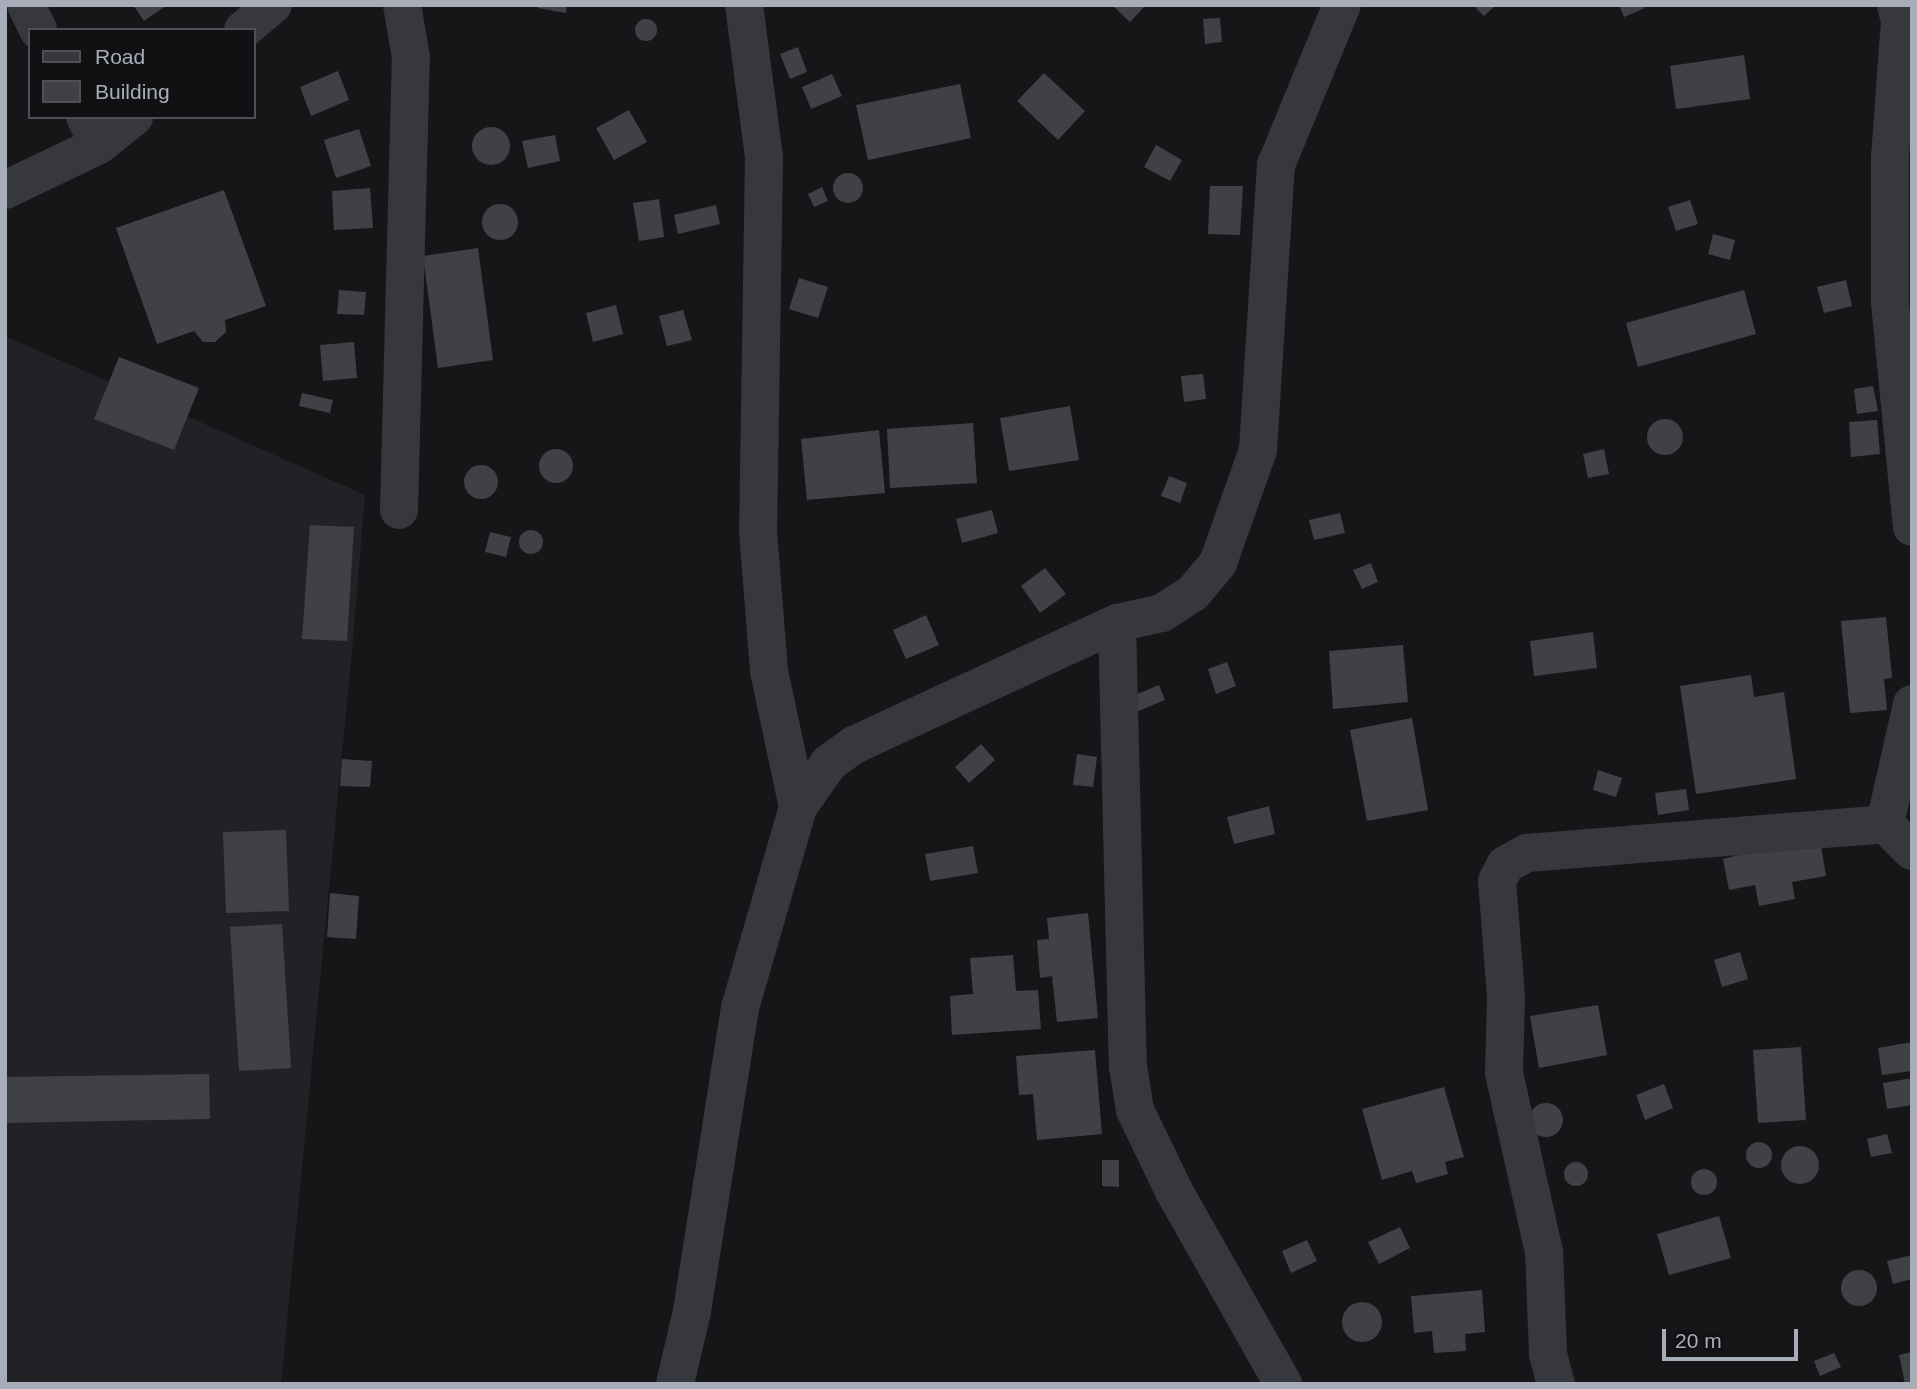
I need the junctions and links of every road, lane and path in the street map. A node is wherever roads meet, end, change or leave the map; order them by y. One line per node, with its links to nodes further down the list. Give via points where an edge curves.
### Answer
1 (26, 5): 7 (street)
2 (273, 5): 8 (street)
3 (402, 5): 12 (street, via 411,57)
4 (744, 5): 16 (street, via 764,156 758,531 769,671)
5 (1342, 5): 14 (street, via 1276,165 1258,450 1230,532 1218,563 1193,593 1162,613)
6 (1903, 19): 13 (street, via 1890,156 1890,303)
7 (37, 28)
8 (245, 28)
9 (128, 119): 10 (street)
10 (92, 131): 11 (street)
11 (5, 190)
12 (399, 510)
13 (1912, 527)
14 (1117, 623): 16 (street, via 854,745 829,763); 20 (street, via 1128,1066 1135,1110 1174,1191)
15 (1912, 704): 17 (street)
16 (798, 807): 19 (street, via 740,1008 692,1311)
17 (1885, 824): 18 (street); 21 (street, via 1527,853 1505,865 1497,881 1506,997 1504,1073 1544,1252 1548,1354)
18 (1912, 851)
19 (675, 1384)
20 (1283, 1384)
21 (1556, 1384)

